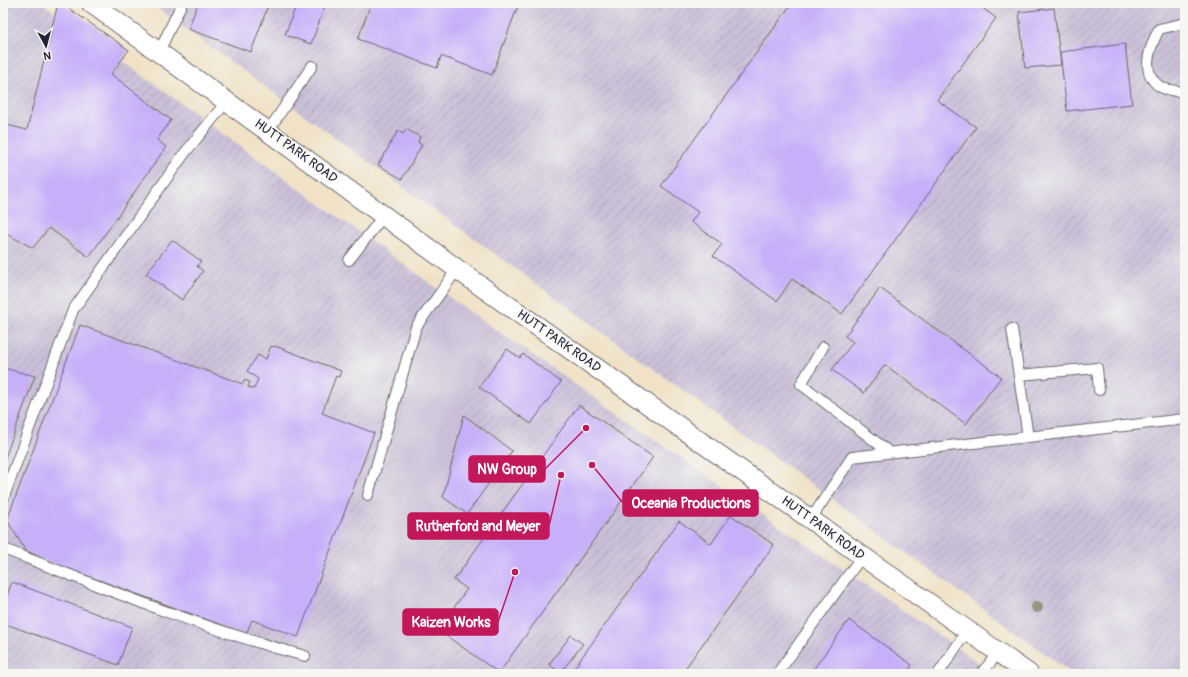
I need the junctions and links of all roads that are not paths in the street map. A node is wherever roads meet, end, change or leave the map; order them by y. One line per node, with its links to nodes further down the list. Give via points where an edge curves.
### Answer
1 (91, 3): 4 (street, HUTT PARK ROAD)
2 (182, 3): 4 (lane)
3 (1185, 23): 6 (lane, via 1159,29 1147,62 1152,78 1159,86)
4 (160, 52): 7 (street, HUTT PARK ROAD)
5 (312, 66): 8 (lane)
6 (1183, 92)
7 (227, 101): 8 (street, HUTT PARK ROAD); 20 (lane, via 184,154 73,310)
8 (268, 131): 9 (street, HUTT PARK ROAD)
9 (384, 215): 10 (lane); 11 (street, HUTT PARK ROAD)
10 (350, 260)
11 (458, 268): 19 (lane, via 416,327); 21 (street, HUTT PARK ROAD)
12 (1012, 329): 14 (lane)
13 (823, 347): 18 (lane, via 801,384)
14 (1020, 375): 15 (lane, via 1097,368); 17 (lane)
15 (1099, 390)
16 (1185, 419): 17 (lane)
17 (1028, 437): 18 (lane)
18 (890, 452): 21 (lane, via 852,457)
19 (368, 495)
20 (3, 499)
21 (810, 519): 23 (street, HUTT PARK ROAD)
22 (3, 547): 26 (lane, via 245,640)
23 (862, 556): 24 (street, HUTT PARK ROAD); 27 (lane)
24 (967, 631): 25 (street, HUTT PARK ROAD); 28 (lane)
25 (998, 653): 29 (lane); 30 (street, HUTT PARK ROAD)
26 (305, 656)
27 (777, 674)
28 (938, 674)
29 (981, 674)
30 (1029, 674)

